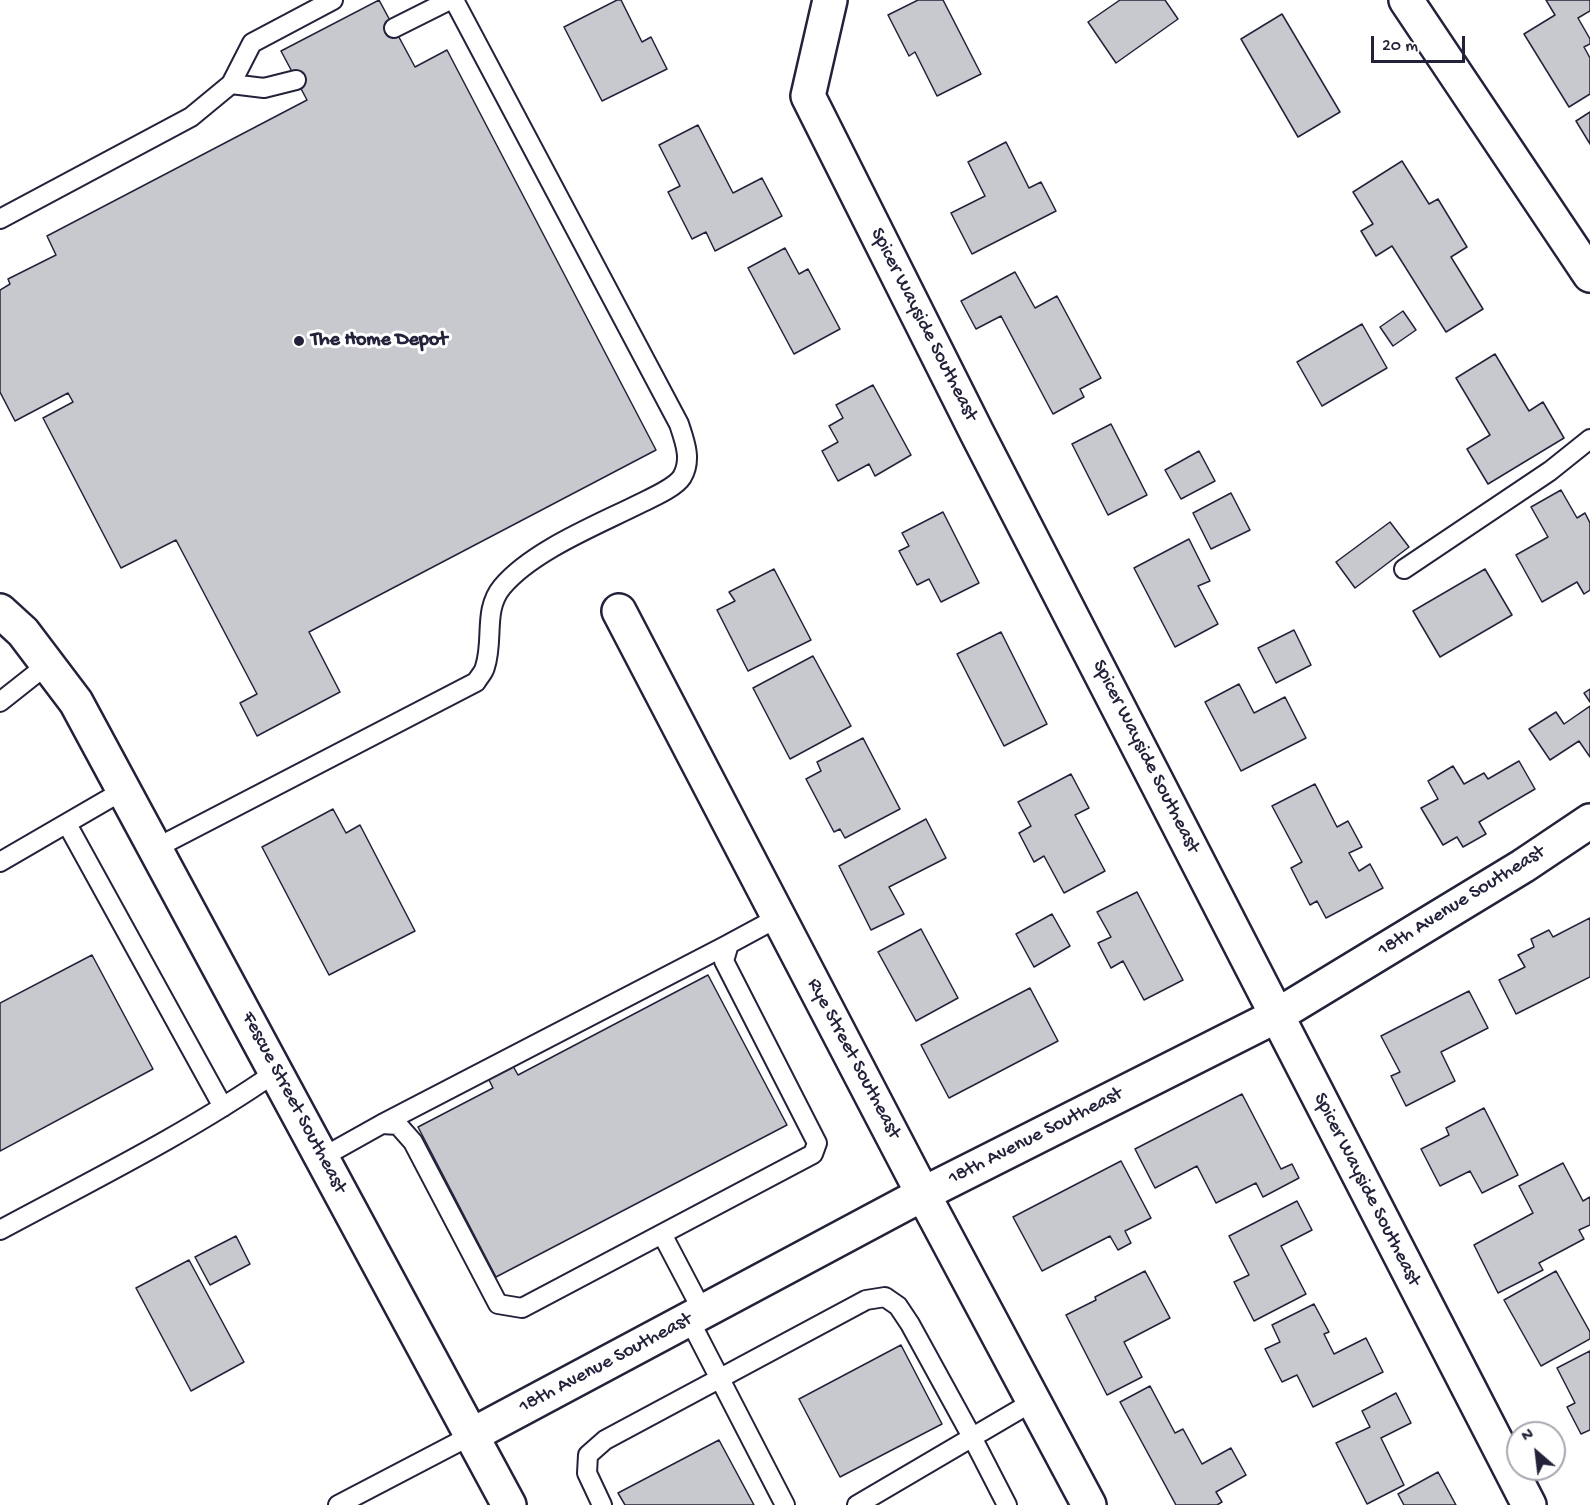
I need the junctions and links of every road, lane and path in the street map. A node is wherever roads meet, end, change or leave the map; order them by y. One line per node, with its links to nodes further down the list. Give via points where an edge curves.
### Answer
1 (333, 0): 7 (lane, via 252,43)
2 (452, 0): 5 (lane); 19 (lane, via 679,424 687,462 681,479 663,492 540,555 513,575 500,589 490,614 485,667 476,682)
3 (830, 0): 23 (street, Spicer Wayside Southeast, via 808,96)
4 (1406, 0): 9 (street)
5 (394, 28)
6 (296, 80): 7 (lane, via 264,88)
7 (231, 84): 8 (lane, via 191,117)
8 (0, 219)
9 (1590, 275)
10 (1590, 439): 11 (lane, via 1550,471)
11 (1404, 569)
12 (0, 611): 14 (street, Fescue Street Southeast)
13 (619, 611): 21 (street, Rye Street Southeast)
14 (48, 664): 15 (lane); 16 (street, Fescue Street Southeast, via 76,702)
15 (0, 702)
16 (124, 790): 18 (lane); 19 (street, Fescue Street Southeast)
17 (1590, 821): 23 (street, 18th Avenue Southeast)
18 (67, 824): 20 (lane); 25 (lane)
19 (156, 848): 24 (street, Fescue Street Southeast)
20 (0, 862)
21 (779, 917): 22 (lane); 28 (street, Rye Street Southeast)
22 (729, 944): 26 (lane); 30 (lane, via 724,961 817,1143 813,1154)
23 (1276, 1016): 28 (street, 18th Avenue Southeast); 43 (street, Spicer Wayside Southeast)
24 (276, 1072): 25 (lane); 27 (street, Fescue Street Southeast)
25 (223, 1107): 29 (lane)
26 (382, 1124): 27 (lane); 30 (lane, via 398,1125 413,1142 498,1304 522,1308)
27 (323, 1157): 34 (street, Fescue Street Southeast)
28 (923, 1194): 31 (street, 18th Avenue Southeast); 33 (street, Rye Street Southeast)
29 (0, 1230)
30 (662, 1234): 31 (lane)
31 (696, 1315): 32 (lane); 34 (street, 18th Avenue Southeast)
32 (720, 1378): 35 (lane, via 866,1300 885,1297 898,1306); 38 (lane, via 605,1440 588,1455 587,1473); 39 (lane)
33 (1034, 1401): 35 (lane); 42 (street, Rye Street Southeast)
34 (472, 1435): 36 (lane); 37 (street, Fescue Street Southeast)
35 (972, 1437): 40 (lane); 41 (lane)
36 (338, 1505)
37 (509, 1505)
38 (602, 1505)
39 (785, 1505)
40 (857, 1505)
41 (1007, 1505)
42 (1089, 1505)
43 (1529, 1505)

